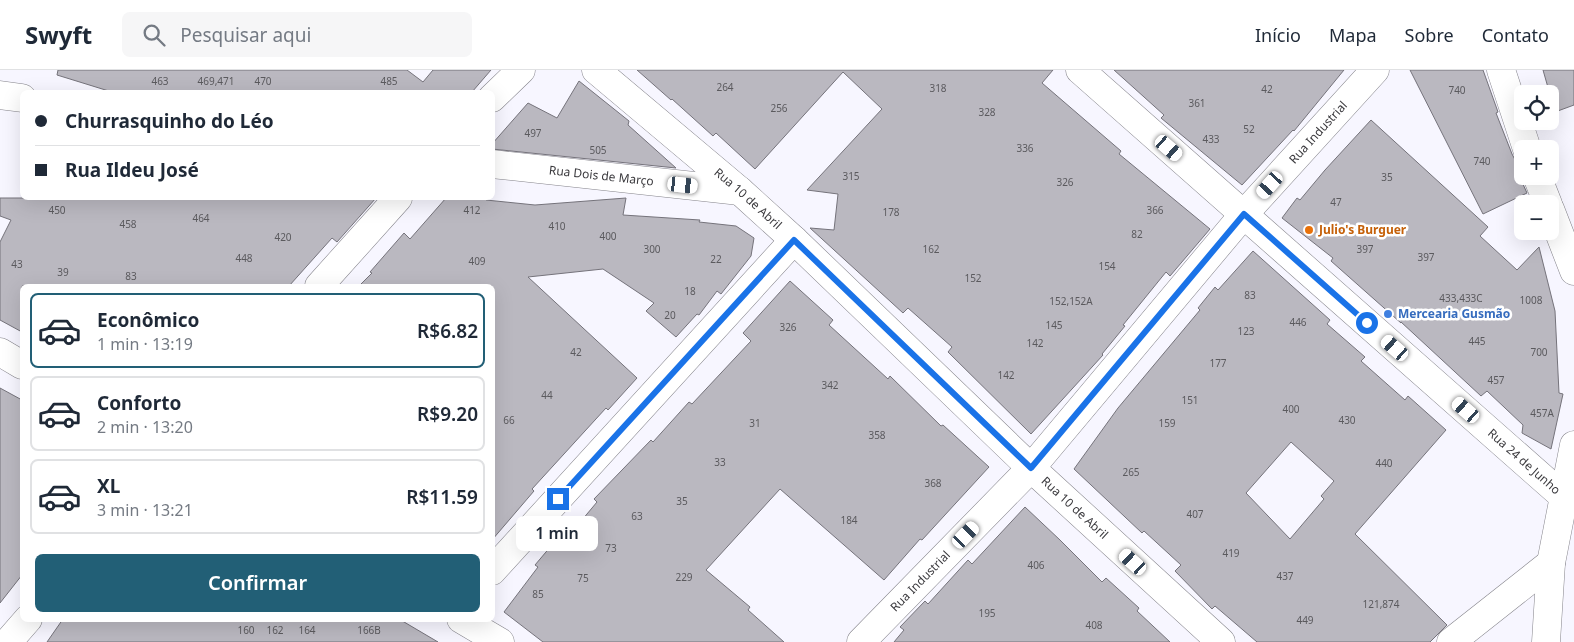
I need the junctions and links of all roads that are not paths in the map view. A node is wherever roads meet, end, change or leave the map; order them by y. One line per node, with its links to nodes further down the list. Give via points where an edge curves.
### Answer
1 (521, 70): 7 (street)
2 (596, 70): 11 (street, Rua 10 de Abril)
3 (1080, 70): 13 (street, Rua 24 de Junho)
4 (1376, 70): 13 (street, Rua Industrial)
5 (1501, 70): 9 (street)
6 (0, 95): 8 (street)
7 (495, 95)
8 (20, 98)
9 (1524, 140)
10 (495, 164): 11 (street, Rua Dois de Março)
11 (740, 191): 15 (street, Rua 10 de Abril)
12 (396, 200): 17 (street)
13 (1244, 214): 21 (street, Rua Industrial); 22 (street, Rua 24 de Junho)
14 (1559, 232): 16 (street)
15 (794, 240): 21 (street, Rua 10 de Abril); 24 (street)
16 (1574, 271)
17 (321, 284)
18 (0, 352): 19 (street)
19 (20, 364)
20 (1574, 445): 22 (street)
21 (1031, 468): 29 (street, Rua Industrial); 30 (street, Rua 10 de Abril)
22 (1564, 497): 23 (street)
23 (1551, 562): 31 (street); 32 (street)
24 (495, 568)
25 (25, 622): 27 (street)
26 (466, 622): 28 (street)
27 (8, 642)
28 (500, 642)
29 (861, 642)
30 (1221, 642)
31 (1451, 642)
32 (1546, 642)

